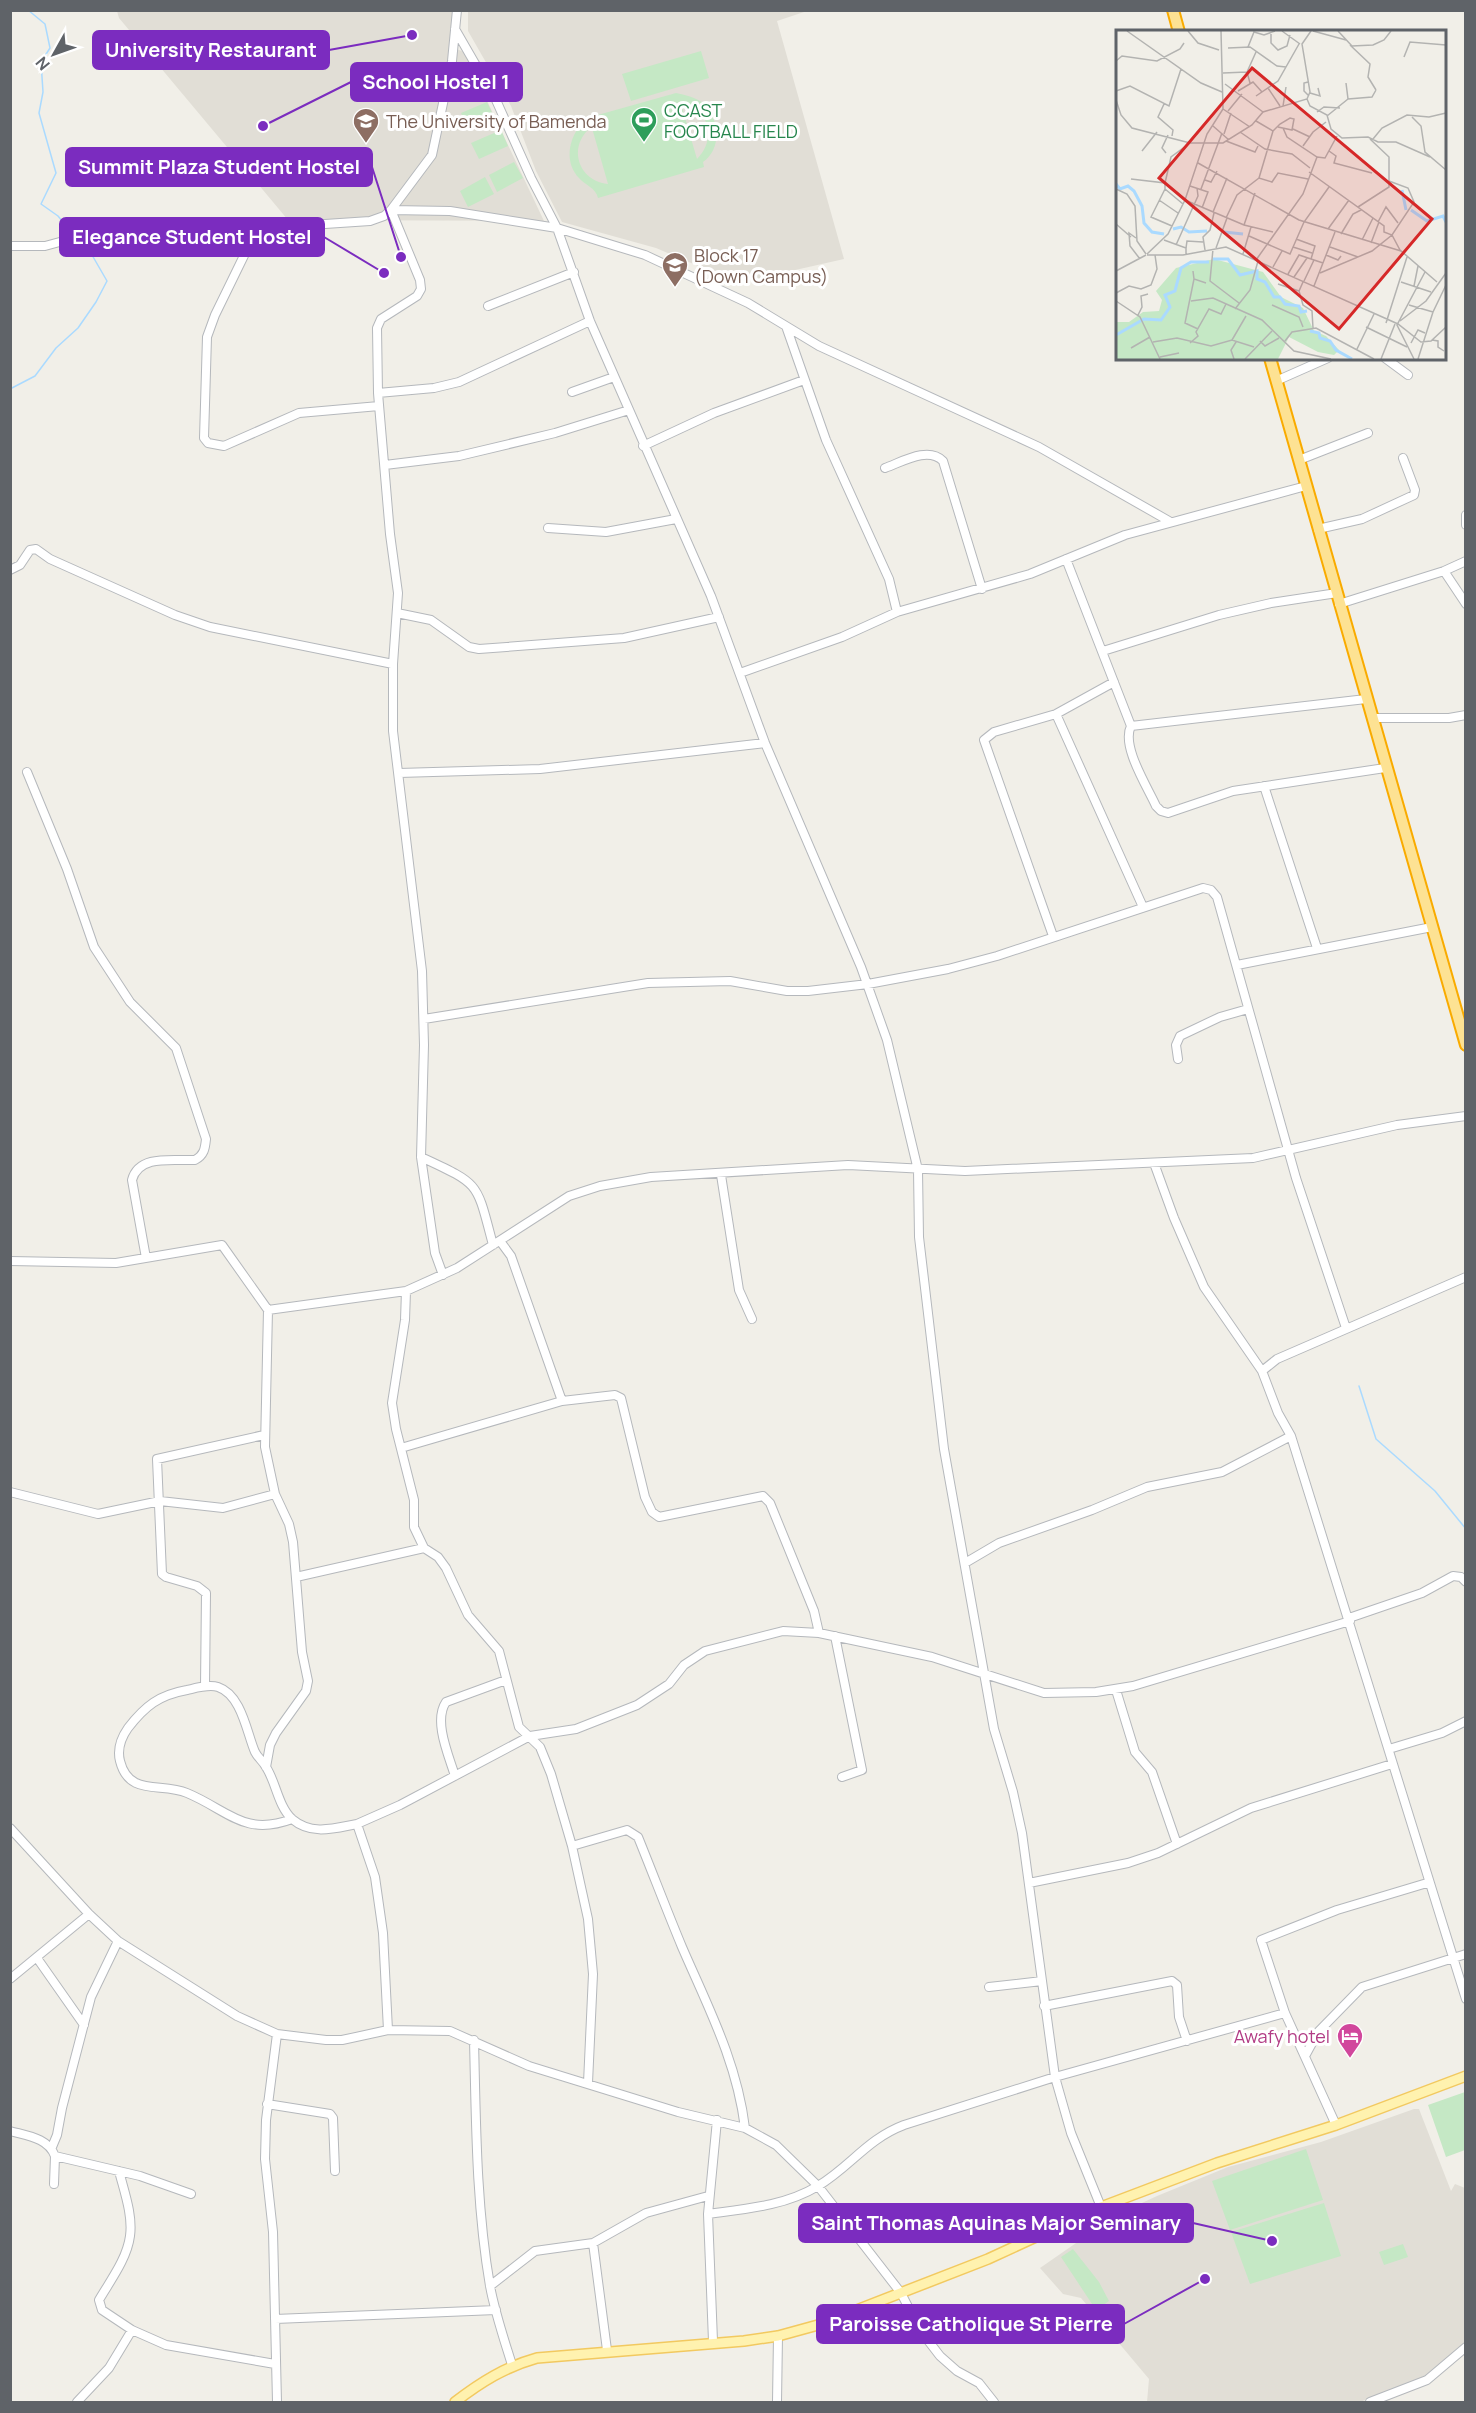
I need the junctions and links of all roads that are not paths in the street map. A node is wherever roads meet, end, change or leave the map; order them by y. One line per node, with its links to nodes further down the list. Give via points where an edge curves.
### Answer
1 (457, 10): 3 (street)
2 (1173, 10): 4 (highway)
3 (455, 29): 5 (street, via 432,155); 6 (street, via 496,100)
4 (1178, 30)
5 (391, 210): 6 (street, via 450,211); 7 (street, via 363,222); 21 (street, via 421,289 417,296 381,319 377,328)
6 (557, 228): 9 (street); 12 (street, via 645,255 748,303)
7 (256, 229): 8 (street, via 130,232 45,246); 22 (street, via 207,337 204,438 214,446 224,446 300,413)
8 (10, 246)
9 (574, 272): 10 (street); 11 (street)
10 (488, 306)
11 (590, 321): 17 (street); 21 (street, via 459,382)
12 (787, 329): 18 (street); 33 (street, via 1040,447)
13 (1271, 360): 19 (highway)
14 (1323, 360): 19 (street)
15 (1388, 360): 16 (street)
16 (1408, 375)
17 (615, 377): 20 (street); 23 (street)
18 (804, 380): 25 (street, via 714,413); 44 (street, via 842,478 889,579)
19 (1276, 381): 27 (highway)
20 (572, 392)
21 (378, 393): 22 (street)
22 (379, 406): 28 (street)
23 (629, 410): 25 (street); 28 (street, via 459,456)
24 (1368, 433): 27 (street)
25 (643, 446): 32 (street)
26 (1403, 458): 36 (street, via 1414,495 1362,519)
27 (1299, 460): 30 (highway)
28 (385, 465): 45 (street)
29 (885, 468): 41 (street, via 927,453 943,461)
30 (1306, 486): 33 (street); 36 (highway)
31 (1466, 515): 34 (street)
32 (676, 519): 35 (street, via 606,532); 46 (street)
33 (1169, 521): 37 (street)
34 (1466, 525)
35 (548, 528)
36 (1318, 529): 42 (highway)
37 (1066, 559): 41 (street); 47 (street)
38 (1466, 561): 40 (street)
39 (10, 570): 48 (street, via 36,549 50,560 210,627)
40 (1444, 571): 42 (street); 43 (street)
41 (982, 589): 44 (street)
42 (1338, 599): 47 (street, via 1271,603); 51 (highway)
43 (1466, 604)
44 (897, 612): 49 (street, via 842,637)
45 (397, 613): 46 (street, via 431,620 469,647 479,649 624,638); 48 (street)
46 (718, 617): 49 (street)
47 (1103, 651): 50 (street)
48 (393, 664): 59 (street, via 393,731)
49 (740, 673): 56 (street)
50 (1114, 682): 52 (street); 55 (street)
51 (1366, 699): 54 (highway); 55 (street)
52 (1056, 714): 61 (street); 63 (street, via 994,732 984,740)
53 (1466, 715): 54 (street)
54 (1372, 718): 57 (highway)
55 (1131, 726): 60 (street, via 1127,741 1161,812)
56 (765, 743): 59 (street, via 540,769); 66 (street)
57 (1385, 768): 60 (street); 62 (highway)
58 (27, 772): 78 (street, via 94,947 130,1002 176,1047 207,1139 201,1157 195,1160 147,1162 134,1172 132,1180)
59 (399, 773): 68 (street, via 416,901)
60 (1264, 786): 64 (street)
61 (1143, 907): 63 (street); 65 (street, via 1203,888 1211,890 1218,897)
62 (1432, 927): 64 (street); 69 (highway)
63 (1053, 936): 66 (street, via 948,969)
64 (1317, 948): 65 (street)
65 (1237, 965): 67 (street)
66 (868, 984): 68 (street, via 787,991 730,981 648,983); 75 (street, via 887,1040)
67 (1248, 1009): 70 (street, via 1180,1036 1176,1045); 72 (street)
68 (424, 1019): 73 (street)
69 (1466, 1045)
70 (1178, 1059)
71 (1466, 1116): 72 (street, via 1397,1125)
72 (1288, 1151): 74 (street, via 1253,1158); 85 (street)
73 (421, 1157): 77 (street, via 466,1178 475,1187); 80 (street, via 435,1253)
74 (1154, 1163): 75 (street); 86 (street, via 1204,1287)
75 (918, 1170): 76 (street, via 848,1165); 95 (street, via 919,1237 936,1391)
76 (721, 1175): 77 (street, via 651,1177 600,1186 543,1210); 84 (street, via 739,1290)
77 (496, 1243): 80 (street); 87 (street, via 511,1256)
78 (146, 1258): 79 (street, via 116,1263); 83 (street, via 222,1245)
79 (10, 1261)
80 (444, 1275): 82 (street)
81 (1466, 1277): 85 (street)
82 (406, 1291): 83 (street); 90 (street, via 392,1403)
83 (268, 1310): 88 (street, via 268,1412)
84 (752, 1319)
85 (1346, 1328): 86 (street, via 1277,1359)
86 (1262, 1371): 89 (street, via 1278,1413)
87 (562, 1401): 90 (street); 99 (street, via 615,1395 621,1398 645,1497 659,1517 763,1496 770,1503 806,1590)
88 (264, 1435): 92 (street); 93 (street, via 161,1456 157,1459)
89 (1292, 1436): 95 (street, via 1222,1472 1139,1490 1008,1539); 98 (street)
90 (401, 1448): 94 (street, via 414,1500 414,1527)
91 (10, 1492): 93 (street, via 99,1514)
92 (275, 1494): 93 (street, via 223,1508); 96 (street, via 289,1524)
93 (160, 1502): 103 (street, via 162,1574 206,1593)
94 (424, 1548): 96 (street); 102 (street, via 438,1557 468,1615 499,1651)
95 (965, 1563): 101 (street)
96 (296, 1577): 109 (street, via 308,1681 306,1691 276,1732)
97 (1466, 1582): 98 (street, via 1453,1576 1422,1593)
98 (1349, 1620): 104 (street); 107 (street)
99 (819, 1633): 100 (street); 106 (street, via 783,1631 705,1651 684,1665 669,1684 637,1705 576,1729)
100 (835, 1636): 101 (street); 111 (street, via 862,1770)
101 (982, 1672): 104 (street, via 1044,1693); 117 (street, via 1013,1792)
102 (506, 1680): 106 (street, via 519,1727); 110 (street, via 446,1702 441,1709)
103 (205, 1686): 109 (street, via 217,1687 230,1697 248,1725 257,1756); 112 (street, via 165,1694 147,1704 131,1724 120,1742 119,1759 131,1782 187,1793 252,1825 265,1827)
104 (1116, 1690): 115 (street, via 1135,1752 1152,1772)
105 (1466, 1721): 107 (street, via 1442,1733)
106 (530, 1736): 110 (street); 116 (street, via 545,1756)
107 (1389, 1749): 108 (street)
108 (1392, 1764): 115 (street, via 1251,1808); 118 (street)
109 (266, 1767): 112 (street)
110 (454, 1776): 113 (street)
111 (842, 1778)
112 (292, 1819): 113 (street, via 312,1830)
113 (357, 1824): 131 (street, via 375,1877 383,1933)
114 (10, 1828): 119 (street)
115 (1177, 1844): 117 (street, via 1128,1863)
116 (572, 1846): 138 (street, via 588,1919 593,1974); 142 (street, via 627,1830 638,1837 721,2034 738,2085)
117 (1029, 1883): 125 (street)
118 (1427, 1883): 122 (street); 129 (street, via 1337,1910 1263,1938 1261,1943)
119 (88, 1914): 120 (street); 123 (street)
120 (118, 1941): 130 (street, via 91,1997); 132 (street, via 237,2016)
121 (1466, 1954): 122 (street)
122 (1451, 1957): 127 (street); 135 (street, via 1362,1987 1318,2032)
123 (37, 1958): 124 (street); 130 (street)
124 (10, 1979)
125 (1042, 1981): 126 (street); 128 (street)
126 (989, 1988)
127 (1466, 2000)
128 (1044, 2006): 134 (street, via 1172,1981 1177,1985 1179,2017); 137 (street)
129 (1286, 2013): 134 (street); 135 (street)
130 (84, 2025): 144 (street)
131 (388, 2030): 132 (street, via 342,2040); 133 (street, via 450,2031)
132 (277, 2034): 139 (street)
133 (474, 2040): 138 (street, via 529,2066); 155 (street, via 478,2188)
134 (1187, 2041): 137 (street)
135 (1305, 2056): 141 (street)
136 (1466, 2076): 141 (main road)
137 (1055, 2077): 149 (street, via 880,2135); 152 (street, via 1071,2133)
138 (588, 2083): 140 (street, via 678,2112)
139 (267, 2104): 147 (street, via 330,2114); 158 (street, via 265,2159 273,2232)
140 (717, 2120): 142 (street); 151 (street)
141 (1336, 2125): 152 (main road, via 1217,2163)
142 (745, 2128): 149 (street, via 776,2145)
143 (10, 2131): 144 (street, via 38,2138)
144 (52, 2147): 145 (street)
145 (55, 2156): 146 (street); 148 (street)
146 (119, 2171): 150 (street); 159 (street, via 130,2238 99,2306)
147 (335, 2171)
148 (54, 2184)
149 (818, 2186): 153 (street, via 776,2204); 156 (street)
150 (191, 2194)
151 (708, 2196): 153 (street); 154 (street, via 646,2213)
152 (1101, 2207): 156 (main road, via 988,2259)
153 (708, 2214): 161 (street)
154 (593, 2243): 155 (street, via 535,2251); 163 (street)
155 (490, 2286): 157 (street)
156 (901, 2293): 160 (main road); 170 (street, via 920,2330 940,2356 979,2383)
157 (496, 2310): 158 (street); 165 (street)
158 (275, 2319): 164 (street)
159 (132, 2330): 164 (street, via 183,2350); 166 (street, via 109,2367)
160 (778, 2336): 161 (main road); 169 (street)
161 (714, 2341): 163 (main road)
162 (1466, 2348): 171 (street, via 1427,2380)
163 (607, 2350): 165 (main road, via 559,2354)
164 (275, 2364): 167 (street)
165 (512, 2365): 168 (main road)
166 (77, 2403)
167 (277, 2403)
168 (455, 2403)
169 (777, 2403)
170 (994, 2403)
171 (1370, 2403)

